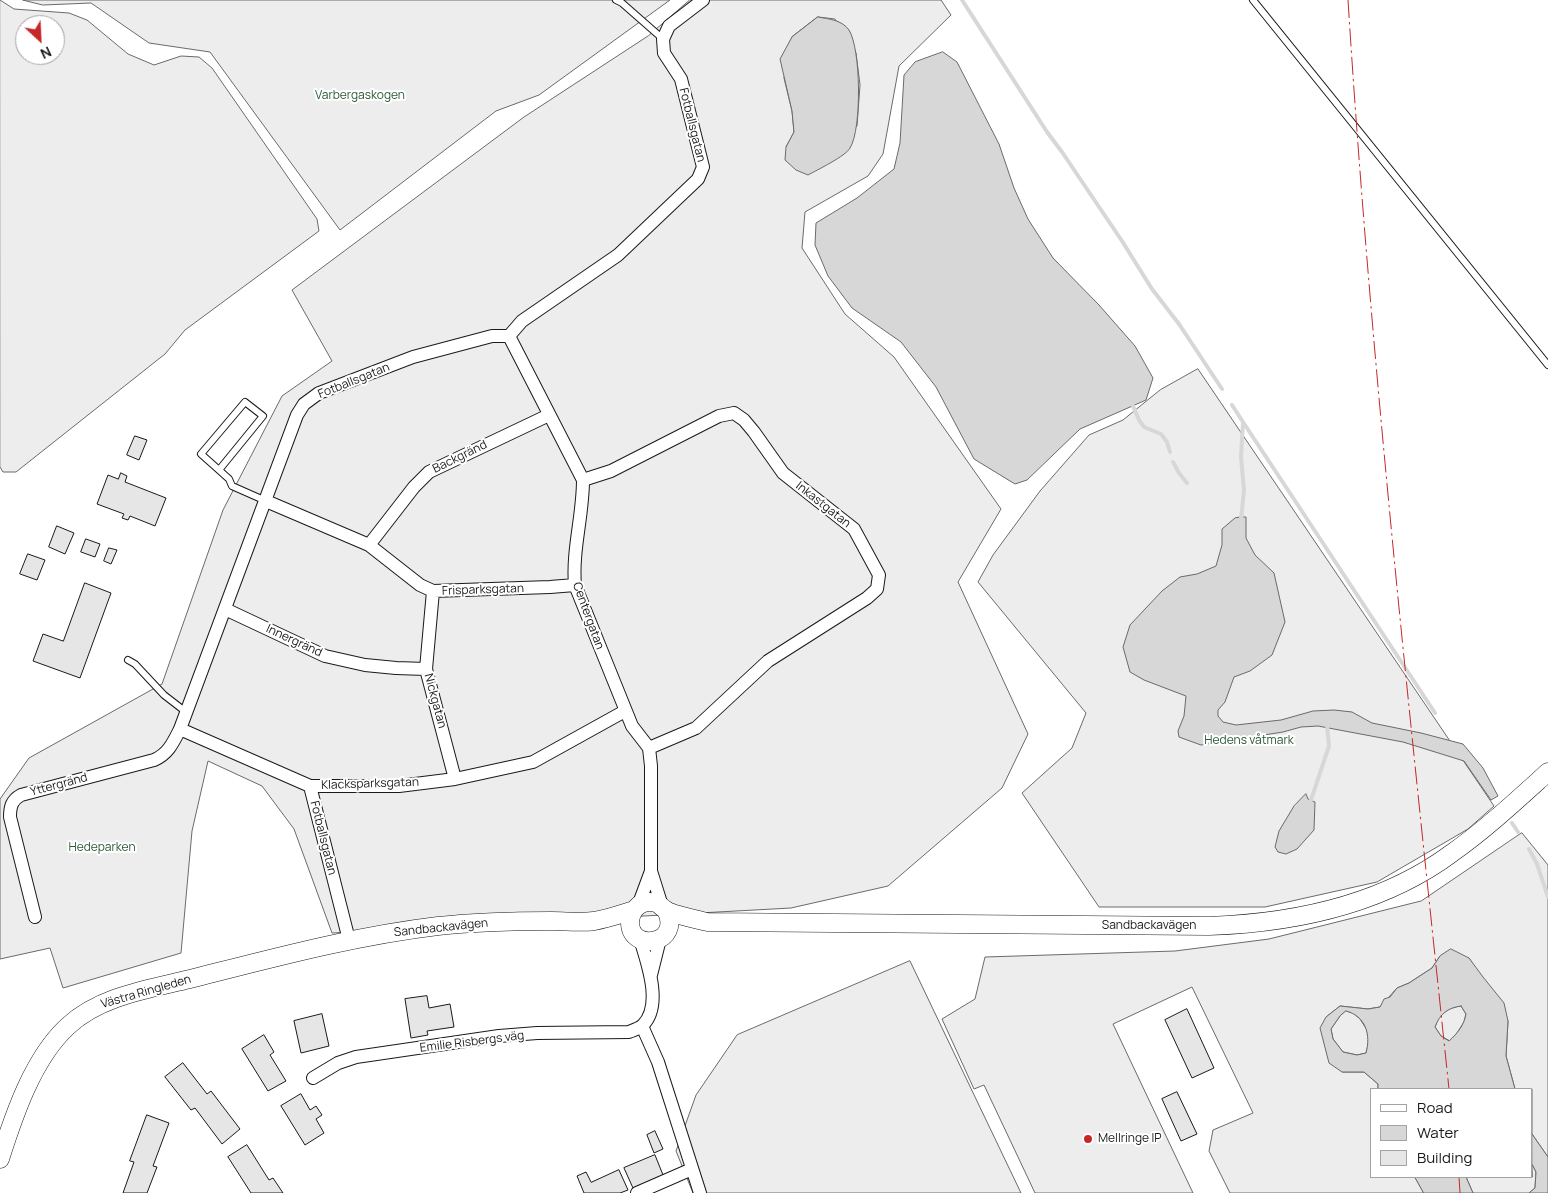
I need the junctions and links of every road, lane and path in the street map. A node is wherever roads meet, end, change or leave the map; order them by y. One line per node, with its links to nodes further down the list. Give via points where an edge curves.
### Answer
1 (616, 0): 4 (lane)
2 (703, 0): 4 (street, via 668,26)
3 (1253, 0): 6 (lane)
4 (663, 39): 5 (street, Fotballsgatan, via 664,53 681,79 703,167 698,179 618,255 522,321)
5 (509, 336): 7 (street, Centergatan); 10 (street, Fotballsgatan, via 492,336 413,357 319,394 304,404)
6 (1548, 365)
7 (549, 414): 9 (street, Centergatan); 11 (street, Backgränd, via 429,472)
8 (219, 470): 8 (lane, via 263,416 245,402 201,454); 10 (lane, via 232,486)
9 (583, 480): 12 (street, Centergatan, via 573,565); 20 (street, Inkastgatan, via 611,471 719,416 734,413 754,432 783,473 854,529 879,575 877,589 867,598 768,661 696,728)
10 (266, 501): 11 (street, Frisparksgatan); 14 (street, Fotballsgatan)
11 (369, 545): 13 (street, Frisparksgatan)
12 (575, 585): 13 (street, Frisparksgatan); 17 (street, Centergatan)
13 (432, 591): 16 (street, Nickgatan)
14 (224, 609): 16 (street, Innergränd, via 325,656 365,665); 18 (street, Fotballsgatan)
15 (128, 660): 18 (lane)
16 (426, 669): 22 (street, Nickgatan)
17 (625, 711): 20 (street, Centergatan, via 632,726); 22 (street, Klacksparksgatan, via 533,762)
18 (186, 712): 19 (street, Fotballsgatan)
19 (180, 729): 23 (street, Fotballsgatan); 27 (street, Yttergränd, via 172,745 154,760 14,799 10,817)
20 (650, 748): 24 (street)
21 (1548, 772): 29 (street, Sandbackavägen, via 1470,839 1418,876 1352,904 1301,916 1209,926)
22 (455, 780): 23 (street, Klacksparksgatan, via 399,786)
23 (310, 786): 32 (street, Fotballsgatan)
24 (651, 871): 25 (street); 26 (street)
25 (636, 908): 26 (street, via 650,902); 28 (street, Sandbackavägen); 30 (street, via 630,922)
26 (664, 908): 29 (street, Sandbackavägen); 31 (street, via 670,922)
27 (35, 917)
28 (594, 921): 30 (street, Sandbackavägen); 32 (street, Sandbackavägen, via 490,922)
29 (707, 922): 31 (street, Sandbackavägen)
30 (637, 937): 31 (street, via 653,942); 34 (street)
31 (662, 937): 34 (street)
32 (349, 940): 33 (street, Sandbackavägen)
33 (290, 953): 37 (street, Västra Ringleden, via 105,1002 79,1017 46,1052 14,1119)
34 (651, 975): 35 (street, via 651,1012)
35 (642, 1026): 36 (street, Emilie Risbergs väg, via 630,1032 499,1036 356,1057 338,1063); 38 (street, via 658,1062)
36 (313, 1078)
37 (0, 1159)
38 (692, 1169): 39 (street); 40 (street)
39 (637, 1193)
40 (700, 1193)

